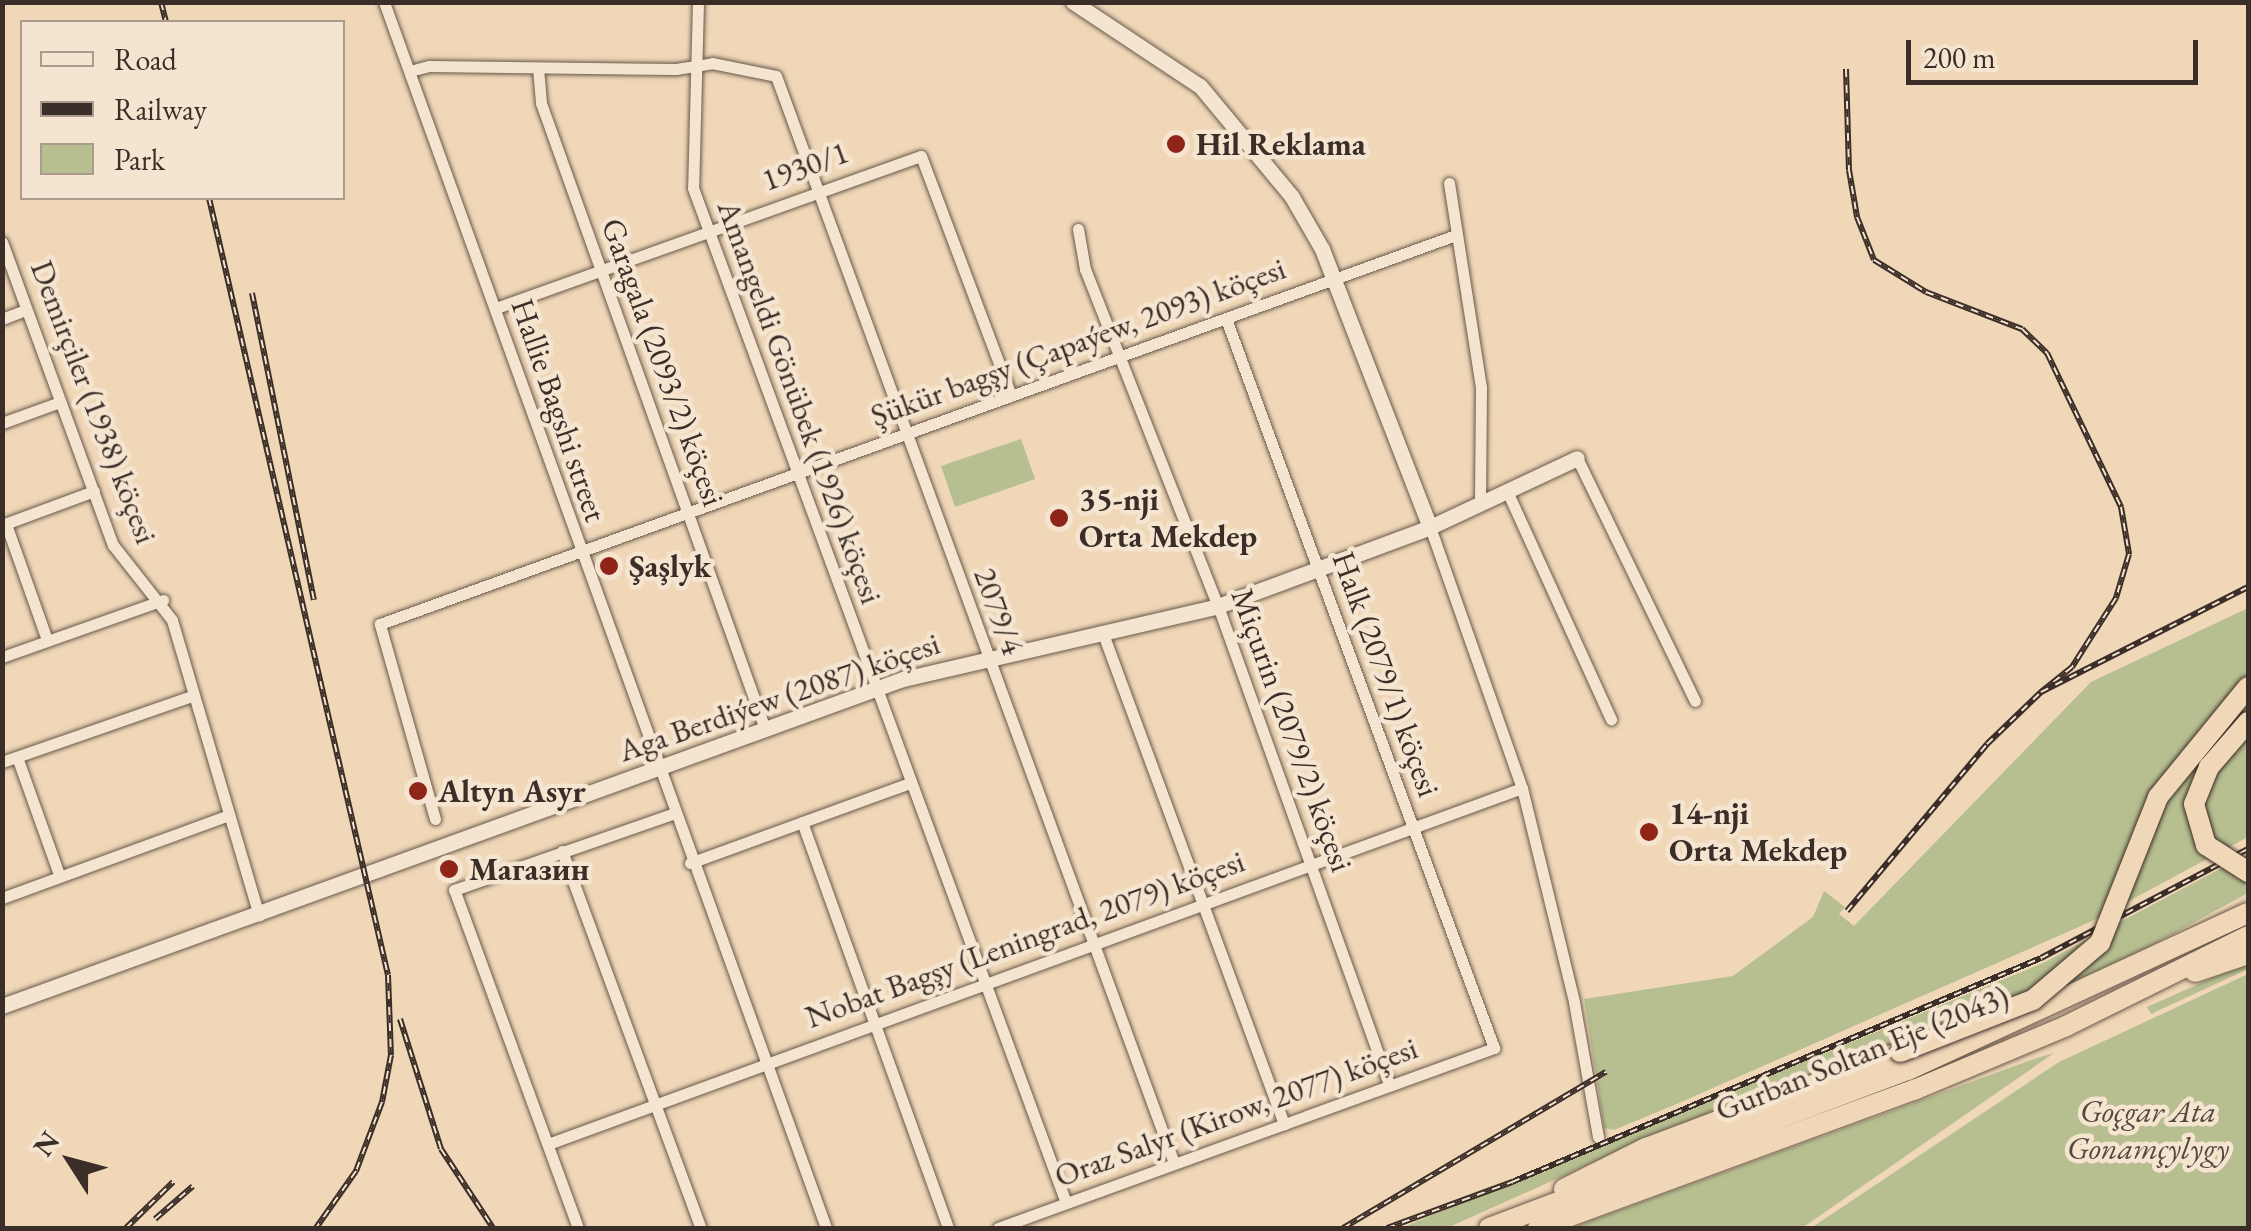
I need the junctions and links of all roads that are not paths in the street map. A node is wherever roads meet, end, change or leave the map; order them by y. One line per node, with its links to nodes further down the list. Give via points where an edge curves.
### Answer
1 (384, 2): 6 (street, Hallie Bagshi street)
2 (698, 2): 4 (street, Amangeldi Gönübek (1926) köçesi)
3 (1073, 2): 14 (street, via 1212,97 1292,197)
4 (695, 66): 5 (street); 8 (street, 2079/4 / 2079/4, via 712,63 776,76); 10 (street, Amangeldi Gönübek (1926) köçesi, via 691,179)
5 (538, 68): 6 (street); 13 (street, Garagala (2093/2) köçesi, via 538,96)
6 (410, 71): 15 (street, Hallie Bagshi street)
7 (1449, 183): 11 (street)
8 (819, 190): 10 (street, 1930/1); 20 (street, 1930/1, via 909,157 925,160); 23 (street, 2079/4 / 2079/4)
9 (1078, 229): 19 (street, Miçurin (2079/2) köçesi, via 1085,269)
10 (710, 231): 13 (street, 1930/1); 25 (street, Amangeldi Gönübek (1926) köçesi)
11 (1456, 235): 14 (street, Şükür bagşy (Çapaýew, 2093) köçesi); 28 (street, via 1480,386)
12 (2, 242): 16 (street, Demirçiler (1938) köçesi)
13 (600, 267): 15 (street, 1930/1); 29 (street, Garagala (2093/2) köçesi)
14 (1334, 279): 18 (street, Şükür bagşy (Çapaýew, 2093) köçesi); 31 (street)
15 (496, 308): 32 (street, Hallie Bagshi street)
16 (26, 310): 17 (street); 21 (street, Demirçiler (1938) köçesi)
17 (2, 319)
18 (1226, 319): 19 (street, Şükür bagşy (Çapaýew, 2093) köçesi); 33 (street, Halk (2079/1) köçesi)
19 (1124, 358): 20 (street, Şükür bagşy (Çapaýew, 2093) köçesi); 35 (street, Miçurin (2079/2) köçesi)
20 (1011, 396): 23 (street, Şükür bagşy (Çapaýew, 2093) köçesi)
21 (60, 402): 22 (street); 26 (street, Demirçiler (1938) köçesi)
22 (2, 423)
23 (907, 433): 25 (street, Şükür bagşy (Çapaýew, 2093) köçesi); 38 (street, 2079/4 / 2079/4)
24 (1577, 458): 27 (street, Aga Berdiýew (2087) köçesi); 43 (street)
25 (797, 472): 29 (street, Şükür bagşy (Çapaýew, 2093) köçesi); 41 (street, Amangeldi Gönübek (1926) köçesi)
26 (94, 491): 30 (street); 34 (street, Demirçiler (1938) köçesi, via 120,556)
27 (1507, 491): 28 (street, Aga Berdiýew (2087) köçesi); 44 (street)
28 (1480, 504): 31 (street, Aga Berdiýew (2087) köçesi)
29 (688, 514): 32 (street, Şükür bagşy (Çapaýew, 2093) köçesi); 46 (street, Garagala (2093/2) köçesi)
30 (4, 525): 37 (street)
31 (1430, 527): 33 (street, Aga Berdiýew (2087) köçesi); 51 (street)
32 (578, 554): 49 (street, Hallie Bagshi street); 54 (street, Şükür bagşy (Çapaýew, 2093) köçesi, via 380,624)
33 (1319, 570): 35 (street, Aga Berdiýew (2087) köçesi); 56 (street, Halk (2079/1) köçesi)
34 (163, 600): 37 (street); 42 (street, Demirçiler (1938) köçesi)
35 (1218, 606): 36 (street, Aga Berdiýew (2087) köçesi); 59 (street, Miçurin (2079/2) köçesi)
36 (1102, 631): 38 (street, Aga Berdiýew (2087) köçesi); 63 (street)
37 (47, 640): 39 (street)
38 (986, 656): 41 (street, Aga Berdiýew (2087) köçesi); 67 (street, 2079/4 / 2079/4)
39 (2, 657)
40 (2248, 687): 87 (highway, bridge, via 2158,797 2100,943 2033,1000 1646,1148)
41 (874, 689): 46 (street, Aga Berdiýew (2087) köçesi); 50 (street, Amangeldi Gönübek (1926) köçesi)
42 (194, 695): 47 (street); 53 (street, Demirçiler (1938) köçesi)
43 (1696, 701)
44 (1610, 719)
45 (2248, 722): 60 (highway, bridge, via 2209,767 2194,804 2206,845)
46 (764, 729): 49 (street, Aga Berdiýew (2087) köçesi)
47 (18, 757): 48 (street); 61 (street)
48 (2, 762)
49 (656, 769): 52 (street, Hallie Bagshi street); 65 (street, Aga Berdiýew (2087) köçesi)
50 (910, 784): 55 (street); 70 (street, Amangeldi Gönübek (1926) köçesi)
51 (1522, 788): 56 (street, Nobat Bagşy (Leningrad, 2079) köçesi); 78 (street, via 1574,1002)
52 (672, 814): 57 (street); 58 (street, Hallie Bagshi street)
53 (229, 815): 61 (street); 65 (street, Demirçiler (1938) köçesi)
54 (435, 819)
55 (802, 822): 58 (street); 72 (street)
56 (1414, 827): 59 (street, Nobat Bagşy (Leningrad, 2079) köçesi); 73 (street, Halk (2079/1) köçesi)
57 (562, 851): 76 (street); 79 (street, via 454,890)
58 (690, 863): 74 (street, Hallie Bagshi street)
59 (1312, 864): 63 (street, Nobat Bagşy (Leningrad, 2079) köçesi); 75 (street, Miçurin (2079/2) köçesi)
60 (2248, 872)
61 (60, 877): 62 (street)
62 (2, 898)
63 (1201, 903): 67 (street, Nobat Bagşy (Leningrad, 2079) köçesi); 77 (street)
64 (2248, 913): 87 (highway, Gurban Soltan Eje (2043), via 1908,1070)
65 (260, 914): 71 (street, Aga Berdiýew (2087) köçesi)
66 (2248, 936): 69 (highway, Gurban Soltan Eje (2043))
67 (1091, 944): 70 (street, Nobat Bagşy (Leningrad, 2079) köçesi); 80 (street, 2079/4 / 2079/4)
68 (2248, 954): 69 (highway)
69 (2164, 980): 88 (highway, Gurban Soltan Eje (2043), via 1914,1090)
70 (985, 982): 72 (street, Nobat Bagşy (Leningrad, 2079) köçesi); 81 (street, Amangeldi Gönübek (1926) köçesi)
71 (2, 1006)
72 (873, 1023): 74 (street, Nobat Bagşy (Leningrad, 2079) köçesi); 85 (street)
73 (1494, 1048): 75 (street, Oraz Salyr (Kirow, 2077) köçesi)
74 (764, 1063): 76 (street, Nobat Bagşy (Leningrad, 2079) köçesi); 84 (street, Hallie Bagshi street)
75 (1389, 1084): 77 (street, Oraz Salyr (Kirow, 2077) köçesi)
76 (657, 1104): 79 (street, Nobat Bagşy (Leningrad, 2079) köçesi); 83 (street)
77 (1284, 1124): 80 (street, Oraz Salyr (Kirow, 2077) köçesi)
78 (1598, 1137)
79 (548, 1144): 82 (street)
80 (1174, 1163): 81 (street, Oraz Salyr (Kirow, 2077) köçesi)
81 (1066, 1203): 86 (street, Oraz Salyr (Kirow, 2077) köçesi)
82 (578, 1228)
83 (700, 1228)
84 (826, 1228)
85 (948, 1228)
86 (998, 1228)
87 (1486, 1228)
88 (1538, 1228)

